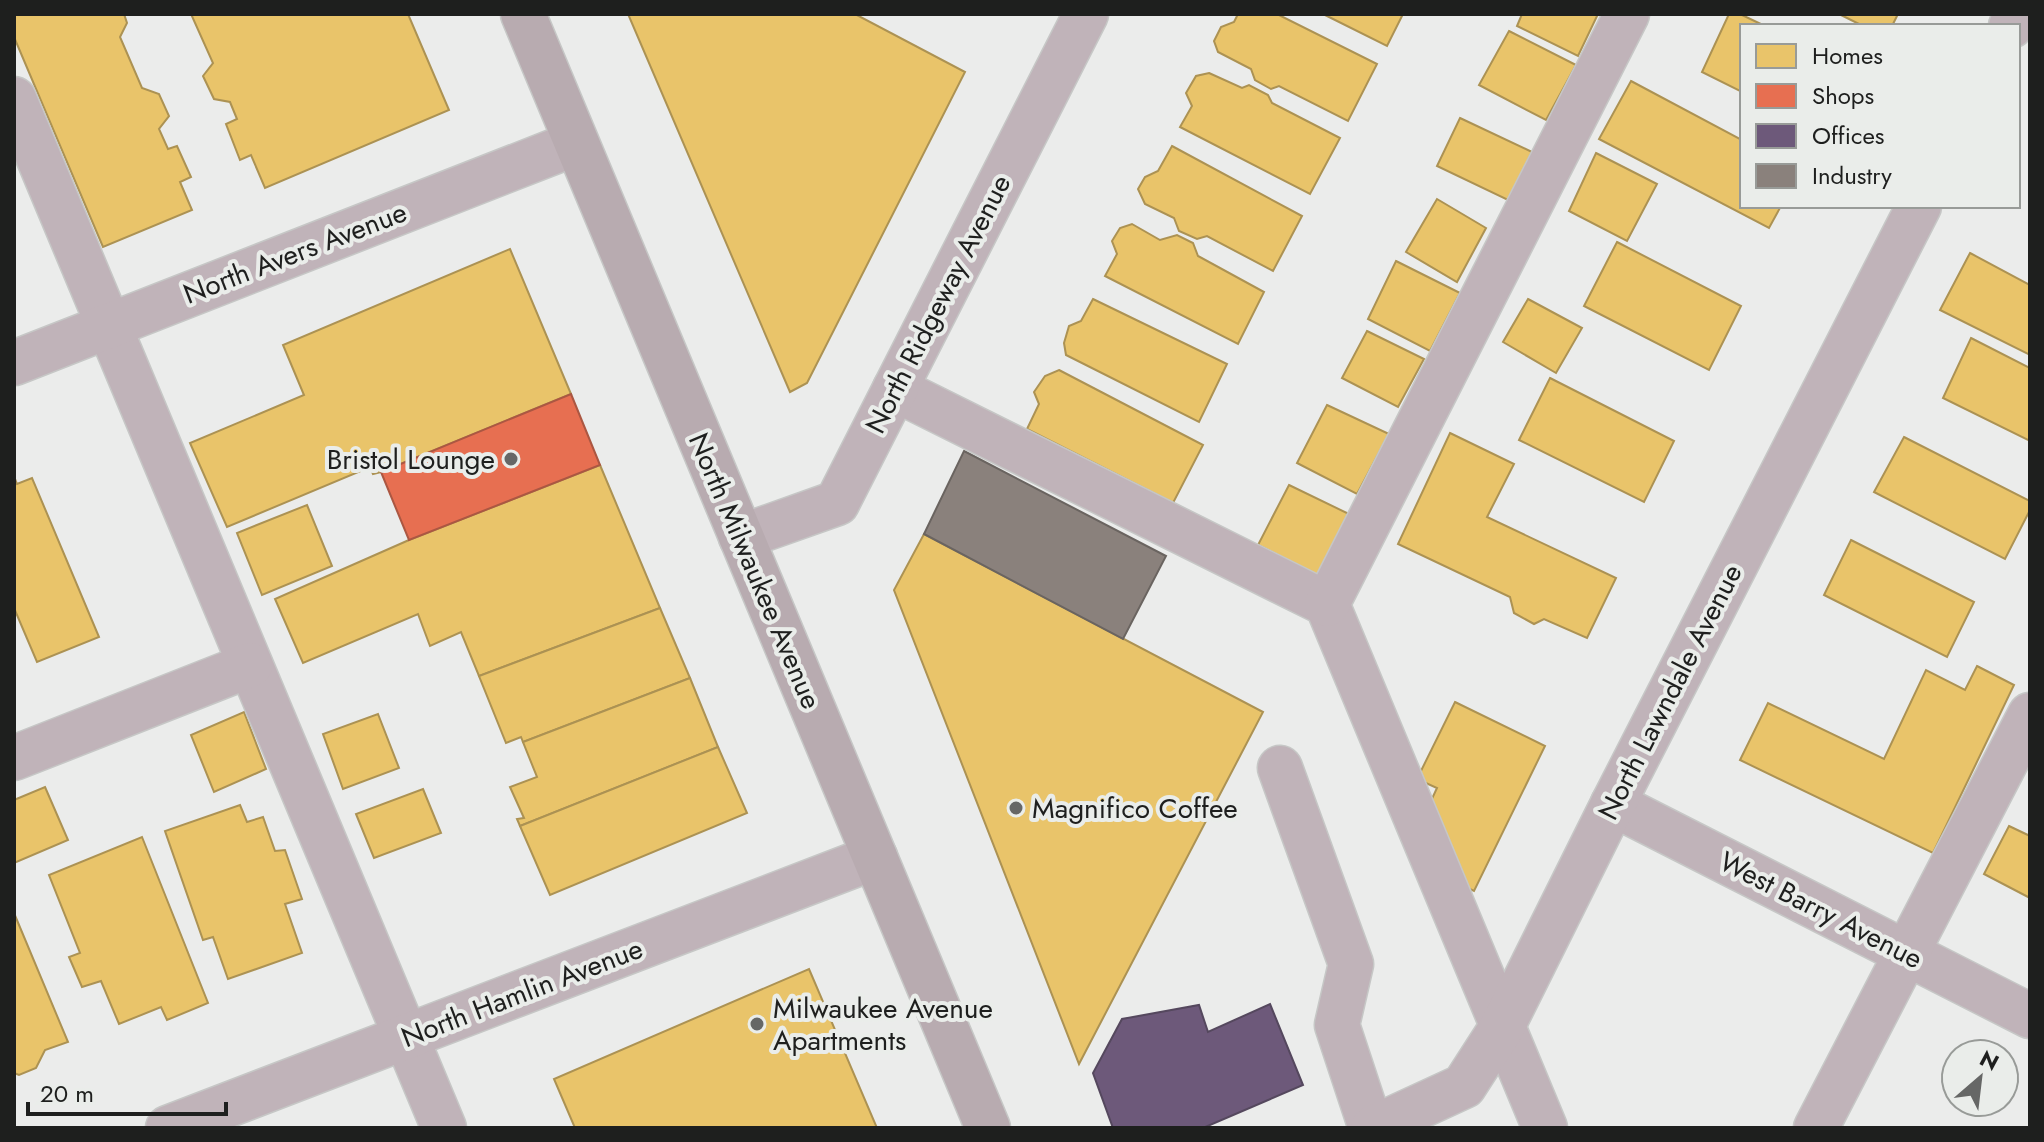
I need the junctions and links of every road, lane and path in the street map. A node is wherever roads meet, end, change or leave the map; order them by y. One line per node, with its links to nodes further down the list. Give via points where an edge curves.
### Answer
1 (523, 14): 5 (main road, North Milwaukee Avenue)
2 (1627, 14): 11 (street)
3 (1072, 23): 9 (street, North Ridgeway Avenue)
4 (14, 99): 7 (street)
5 (576, 143): 7 (street, North Avers Avenue); 10 (main road, North Milwaukee Avenue)
6 (1918, 208): 16 (street, North Lawndale Avenue)
7 (109, 326): 8 (street, North Avers Avenue); 12 (street)
8 (14, 363)
9 (895, 389): 10 (street, North Ridgeway Avenue, via 837,503); 11 (street)
10 (741, 537): 17 (main road, North Milwaukee Avenue)
11 (1327, 604): 20 (street)
12 (250, 665): 14 (street); 21 (street)
13 (2030, 715): 18 (street)
14 (14, 758)
15 (1280, 768): 25 (street, via 1351,964 1337,1025)
16 (1613, 804): 18 (street, West Barry Avenue); 20 (street, North Lawndale Avenue)
17 (875, 857): 21 (street, North Hamlin Avenue); 24 (main road, North Milwaukee Avenue)
18 (1906, 953): 19 (street, West Barry Avenue); 27 (street)
19 (2030, 1016)
20 (1502, 1027): 25 (street, North Lawndale Avenue, via 1464,1086); 26 (street)
21 (406, 1037): 22 (street, North Hamlin Avenue); 23 (street)
22 (168, 1128)
23 (444, 1128)
24 (988, 1128)
25 (1372, 1128)
26 (1545, 1128)
27 (1816, 1128)

